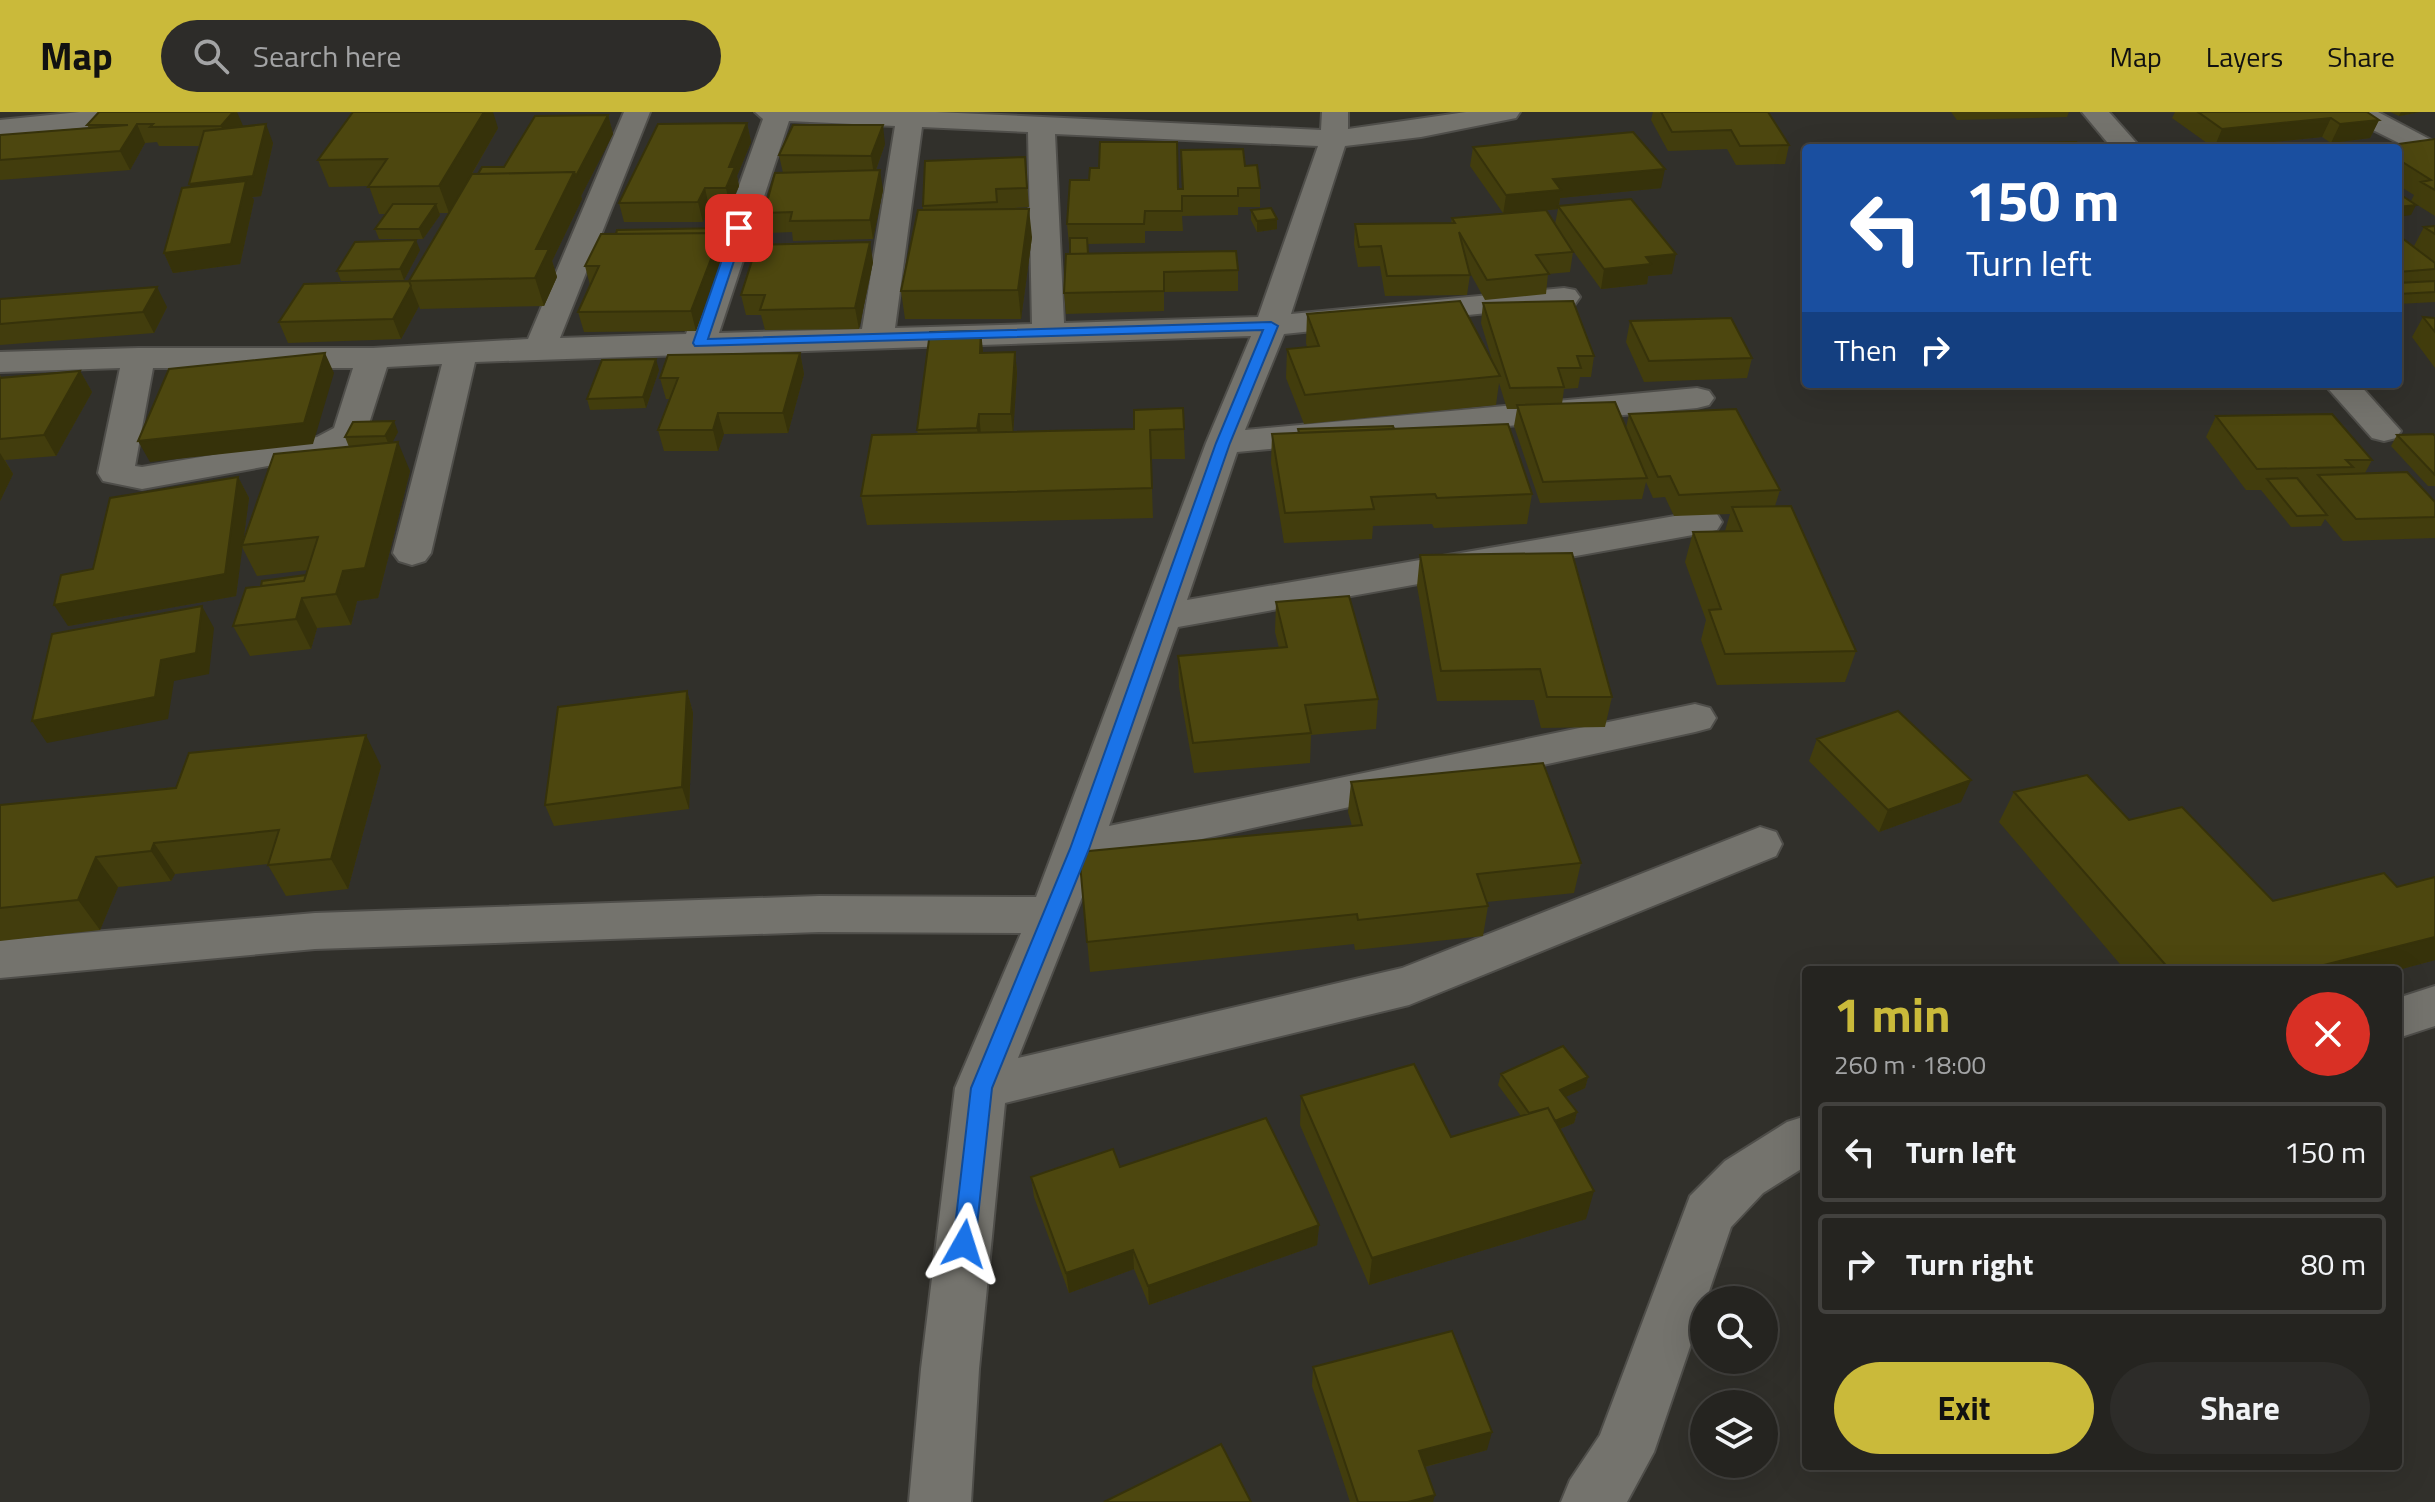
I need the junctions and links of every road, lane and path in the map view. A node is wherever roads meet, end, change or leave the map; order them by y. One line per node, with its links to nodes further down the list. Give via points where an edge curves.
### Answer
1 (161, 112): 11 (street)
2 (637, 112): 19 (street)
3 (768, 112): 4 (street)
4 (779, 112): 8 (street); 18 (street)
5 (1507, 112): 10 (street, via 1421,129)
6 (2095, 112): 12 (street)
7 (2358, 112): 13 (street)
8 (910, 118): 9 (street); 17 (street)
9 (1041, 124): 10 (street); 16 (street)
10 (1334, 125): 15 (street)
11 (0, 128)
12 (2123, 144)
13 (2435, 153)
14 (1564, 297): 15 (street)
15 (1271, 326): 16 (street); 27 (street)
16 (1048, 333): 17 (street)
17 (877, 338): 18 (street)
18 (699, 343): 19 (street)
19 (540, 348): 20 (street)
20 (461, 353): 22 (street); 29 (street)
21 (138, 358): 22 (street); 22 (street, via 116,473 142,478 327,446 349,433); 23 (street)
22 (373, 358)
23 (0, 362)
24 (2345, 388): 26 (street)
25 (1697, 398): 27 (street)
26 (2384, 431)
27 (1223, 443): 30 (street)
28 (1704, 522): 30 (street)
29 (412, 553)
30 (1162, 617): 33 (street)
31 (1695, 718): 33 (street)
32 (1760, 844): 38 (street, via 1409,986)
33 (1079, 849): 34 (street)
34 (1051, 915): 35 (street, via 819,914 315,931); 38 (street)
35 (0, 959)
36 (2435, 1006): 37 (street)
37 (2402, 1017)
38 (981, 1088): 40 (street)
39 (1802, 1141): 41 (street, via 1744,1177 1709,1213 1624,1452)
40 (940, 1502)
41 (1592, 1502)

